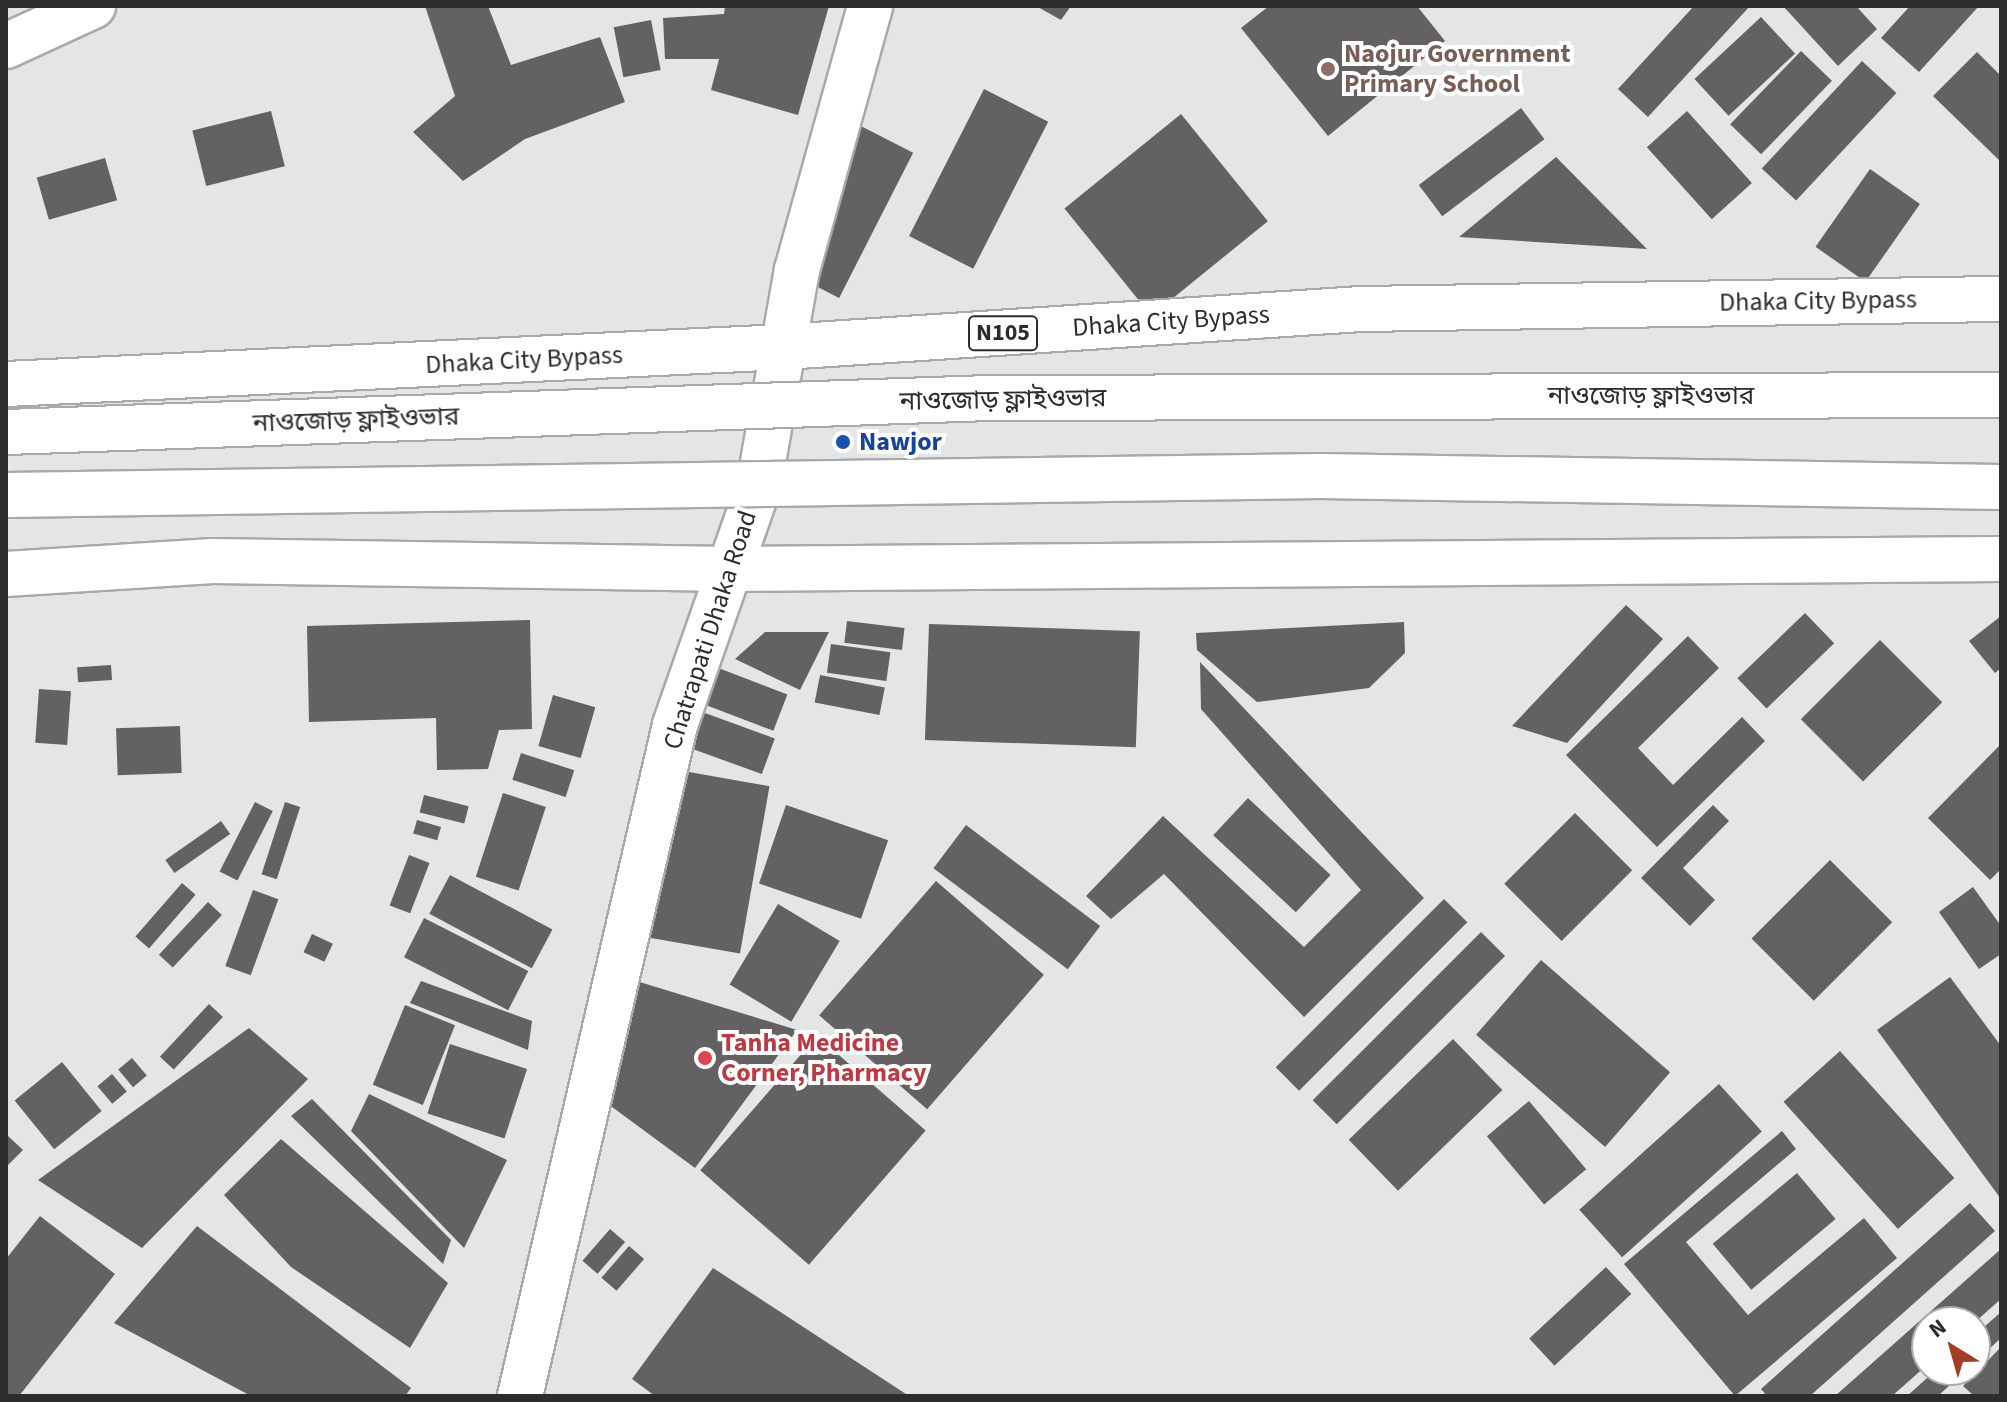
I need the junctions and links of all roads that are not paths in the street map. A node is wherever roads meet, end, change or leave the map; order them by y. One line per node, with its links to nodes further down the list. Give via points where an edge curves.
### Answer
1 (93, 6): 3 (main road)
2 (870, 6): 5 (main road, Chatrapati Dhaka Road, via 797,270)
3 (6, 46)
4 (2001, 299): 5 (main road, Dhaka City Bypass / N105, via 1361,309)
5 (784, 347): 6 (main road, Dhaka City Bypass / N105); 12 (main road, Chatrapati Dhaka Road, via 759,485)
6 (6, 384)
7 (2001, 395): 8 (main road, নাওজোড় ফ্লাইওভার, bridge, via 987,398)
8 (6, 432)
9 (2001, 487): 10 (main road, bridge, via 1321,476)
10 (6, 495)
11 (2001, 559): 12 (main road)
12 (729, 569): 13 (main road, via 213,561); 14 (main road, Chatrapati Dhaka Road, via 675,725)
13 (6, 574)
14 (520, 1396)

